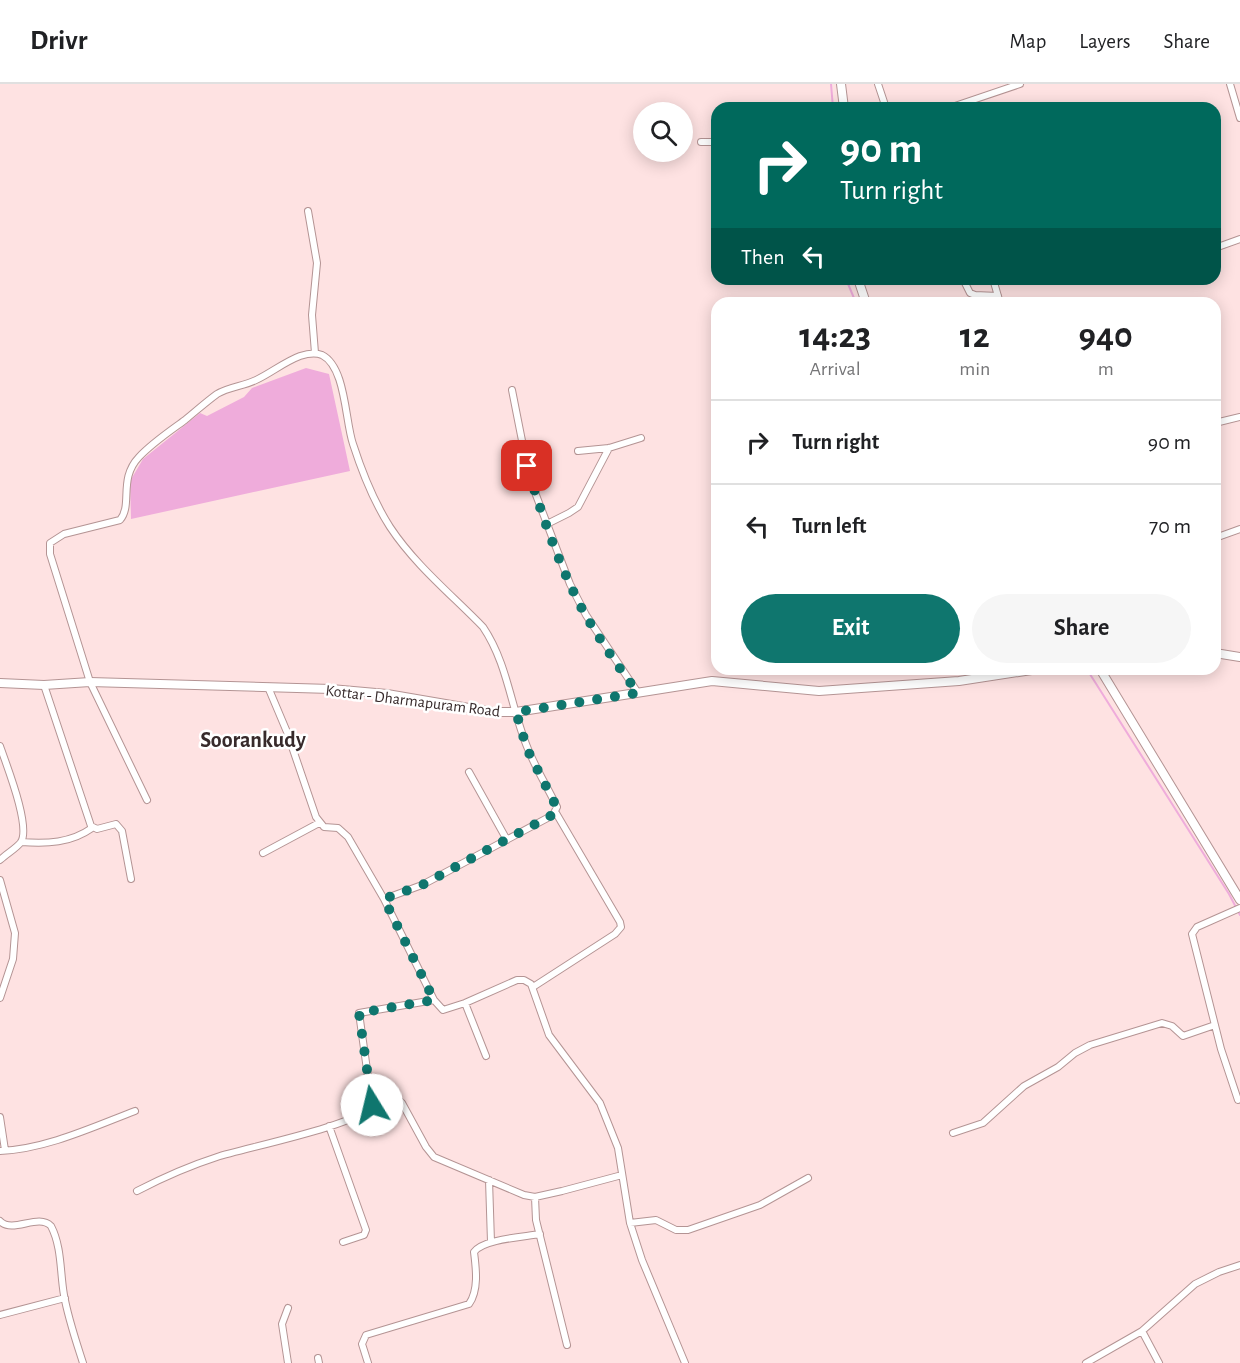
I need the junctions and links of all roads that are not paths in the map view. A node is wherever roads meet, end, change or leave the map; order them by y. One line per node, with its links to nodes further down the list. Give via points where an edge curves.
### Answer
1 (841, 84): 5 (main road)
2 (878, 84): 6 (street)
3 (1020, 84): 7 (street)
4 (1230, 84): 8 (street)
5 (843, 102)
6 (884, 102)
7 (967, 102)
8 (1240, 118)
9 (701, 142): 10 (street)
10 (711, 142)
11 (308, 211): 17 (street, via 317,263 312,315)
12 (1240, 239): 13 (street)
13 (1221, 246)
14 (966, 285): 16 (street, via 975,295)
15 (995, 285): 16 (street)
16 (998, 296)
17 (315, 354): 31 (street, via 300,356 253,381 219,393 134,463 120,520 64,534 50,543 50,554); 36 (street, via 330,362 338,376 352,441 390,527 424,569 483,627 498,656)
18 (512, 390): 24 (street, via 527,466)
19 (1240, 417): 20 (street)
20 (1221, 422)
21 (641, 438): 22 (street)
22 (609, 448): 23 (street); 24 (street, via 578,507)
23 (578, 451)
24 (547, 524): 35 (street, via 586,615)
25 (1240, 529): 26 (street)
26 (1221, 536)
27 (1221, 654): 28 (main road)
28 (1240, 657)
29 (998, 675): 35 (main road, Kottar - Dharmapuram Road, via 819,691 712,681)
30 (1104, 675): 50 (main road)
31 (90, 682): 33 (main road, Kottar - Dharmapuram Road); 34 (main road, Kottar - Dharmapuram Road); 39 (street)
32 (0, 683): 33 (main road, Kottar - Dharmapuram Road)
33 (44, 685): 42 (street)
34 (268, 687): 36 (main road, Kottar - Dharmapuram Road, via 387,694 492,712); 41 (street)
35 (638, 693): 36 (main road, Kottar - Dharmapuram Road)
36 (516, 712): 40 (street, via 527,749)
37 (0, 746): 44 (street, via 20,808 24,834)
38 (469, 772): 43 (street)
39 (147, 800)
40 (556, 813): 43 (street); 52 (street, via 621,927)
41 (319, 823): 45 (street); 49 (street, via 344,832)
42 (92, 828): 44 (street, via 49,844); 47 (street, via 119,826)
43 (507, 840): 49 (street, via 422,885)
44 (21, 842): 46 (street)
45 (263, 853)
46 (0, 860)
47 (131, 879)
48 (0, 880): 53 (street, via 15,933 13,959)
49 (384, 899): 54 (street)
50 (1240, 900)
51 (1238, 909): 56 (street, via 1197,927 1192,933)
52 (533, 987): 55 (street, via 517,980); 65 (street, via 549,1035 600,1102 618,1148)
53 (0, 998)
54 (434, 1000): 55 (street, via 443,1010); 59 (street, via 359,1013)
55 (465, 1003): 57 (street)
56 (1215, 1025): 58 (street); 63 (street, via 1183,1036 1162,1023 1090,1045 1024,1086 983,1123)
57 (486, 1056)
58 (1238, 1100)
59 (372, 1105): 62 (street, via 363,1114); 67 (street, via 397,1098 430,1154)
60 (135, 1112): 64 (street, via 71,1135)
61 (0, 1117): 64 (street)
62 (329, 1126): 68 (street, via 217,1157); 73 (street, via 366,1232)
63 (953, 1133)
64 (3, 1151)
65 (622, 1174): 69 (street); 71 (street)
66 (808, 1178): 71 (street, via 760,1205 688,1230 676,1230 656,1220)
67 (489, 1180): 69 (street); 74 (street)
68 (137, 1191)
69 (535, 1197): 72 (street)
70 (0, 1221): 76 (street, via 7,1226 43,1221 51,1226 60,1256)
71 (630, 1222): 84 (street)
72 (540, 1234): 74 (street); 80 (street)
73 (343, 1242)
74 (491, 1242): 83 (street, via 475,1250 476,1270 469,1304 366,1335 362,1344)
75 (1240, 1265): 79 (street, via 1195,1284)
76 (65, 1298): 78 (street); 81 (street)
77 (288, 1308): 82 (street, via 282,1323)
78 (0, 1316)
79 (1142, 1331): 85 (street); 86 (street)
80 (567, 1345)
81 (83, 1363)
82 (288, 1363)
83 (368, 1363)
84 (685, 1363)
85 (1086, 1363)
86 (1159, 1363)

